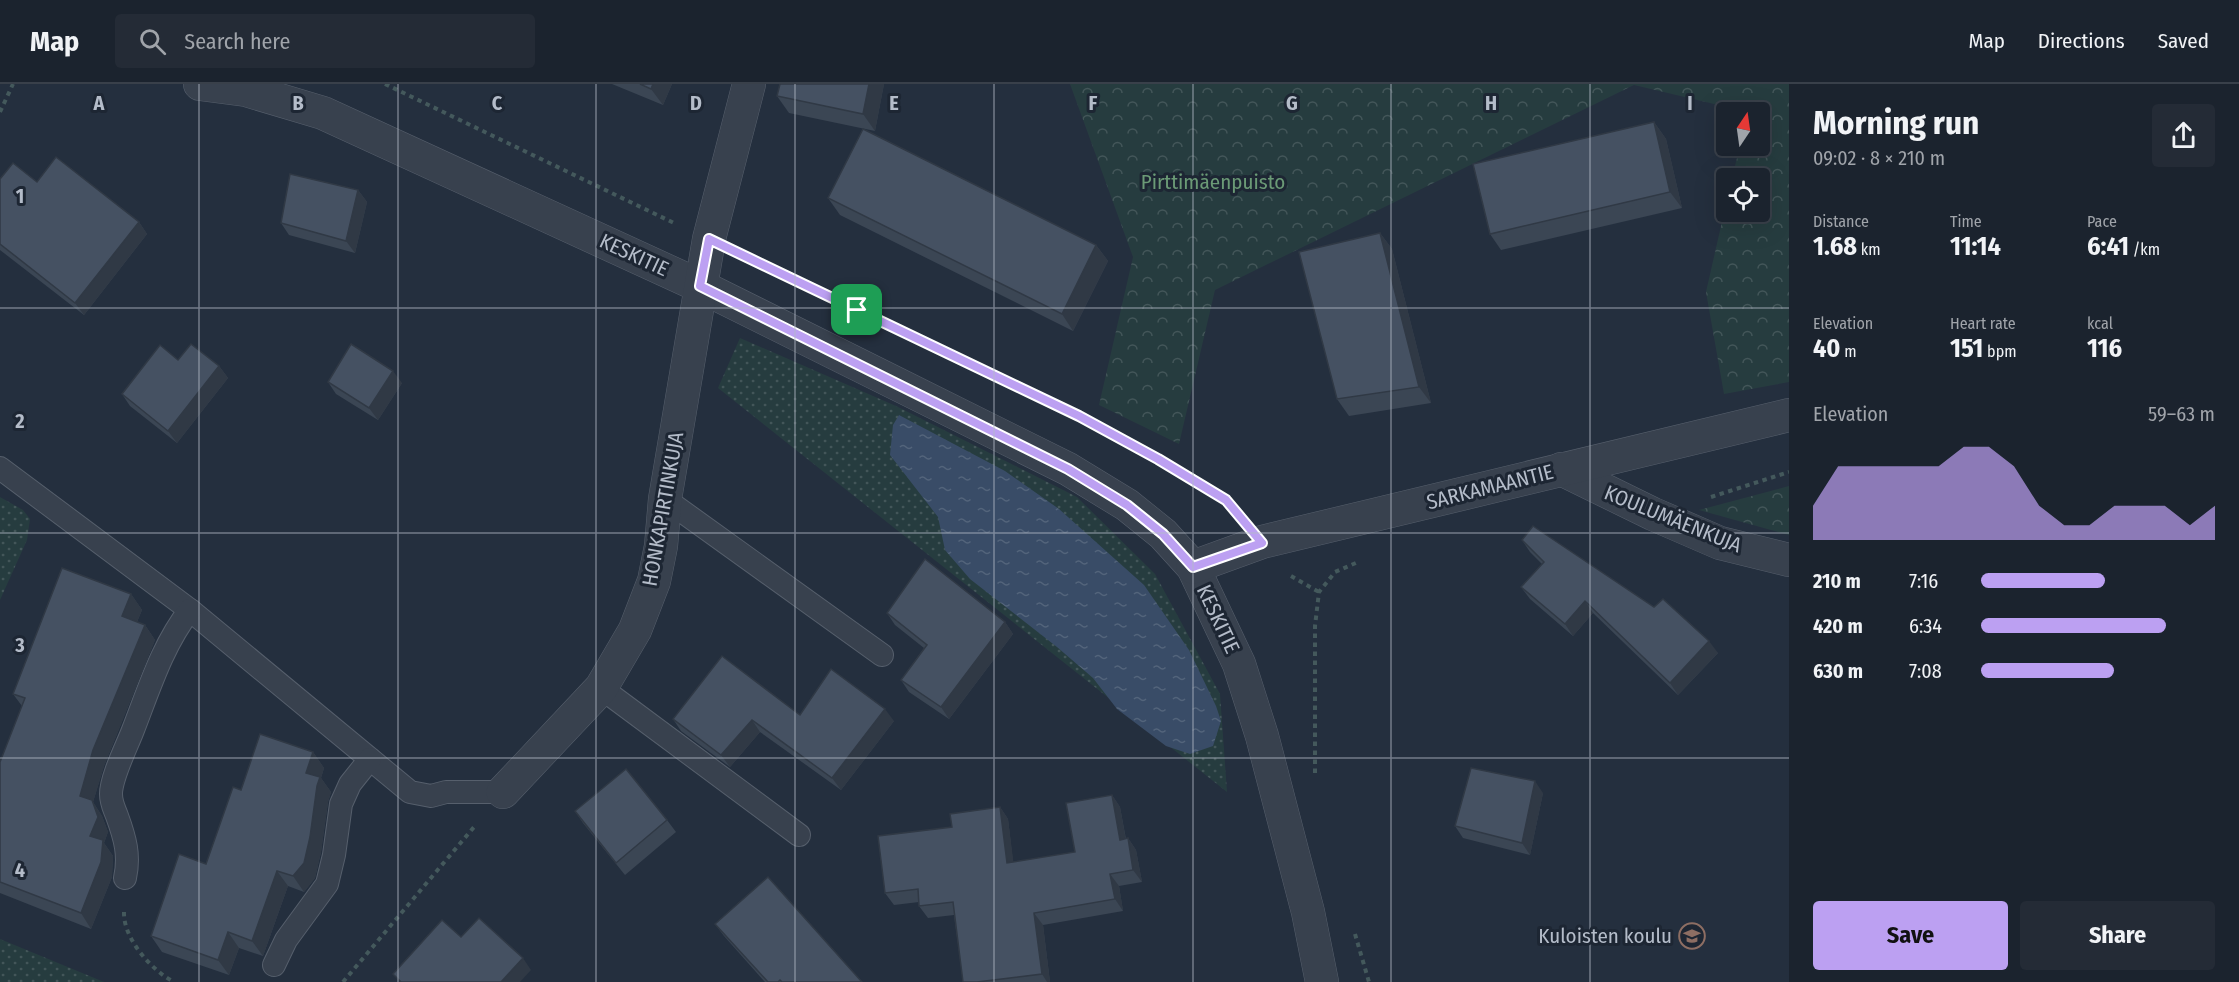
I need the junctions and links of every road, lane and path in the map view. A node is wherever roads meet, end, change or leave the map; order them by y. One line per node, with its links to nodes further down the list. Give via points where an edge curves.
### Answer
1 (13, 84): 6 (path)
2 (200, 84): 5 (street, KESKITIE)
3 (385, 84): 7 (path)
4 (749, 84): 7 (street, HONKAPIRTINKUJA)
5 (246, 87): 8 (street, KESKITIE, via 323,113)
6 (0, 112)
7 (709, 239): 8 (street, HONKAPIRTINKUJA); 15 (path, via 1079,416 1148,453 1226,500)
8 (700, 286): 14 (street, HONKAPIRTINKUJA); 18 (street, KESKITIE, via 1068,469 1127,505 1163,534)
9 (1789, 415): 11 (street, SARKAMAANTIE)
10 (0, 468): 20 (lane)
11 (1561, 470): 15 (street, SARKAMAANTIE); 16 (street, KOULUMÄENKUJA, via 1720,543)
12 (1789, 472): 13 (path)
13 (1709, 497)
14 (665, 498): 21 (lane); 22 (street, HONKAPIRTINKUJA, via 654,581 635,630)
15 (1262, 543): 18 (street, SARKAMAANTIE); 19 (path, via 1284,572)
16 (1789, 560)
17 (1360, 561): 19 (path, via 1335,572)
18 (1193, 567): 32 (street, KESKITIE, via 1239,664 1262,736)
19 (1319, 592): 24 (path, via 1315,626)
20 (190, 610): 23 (lane); 27 (lane, via 178,624 111,791 112,805 128,846)
21 (882, 655)
22 (601, 688): 25 (street, HONKAPIRTINKUJA); 26 (lane)
23 (370, 759): 25 (lane, via 410,792 431,796 446,792); 29 (lane, via 350,784 341,804 327,884 286,940)
24 (1315, 777)
25 (503, 792): 31 (path)
26 (799, 836)
27 (125, 878): 30 (path, via 124,918 130,940)
28 (1354, 930): 33 (path)
29 (274, 965)
30 (174, 982)
31 (343, 982)
32 (1322, 982)
33 (1369, 982)

